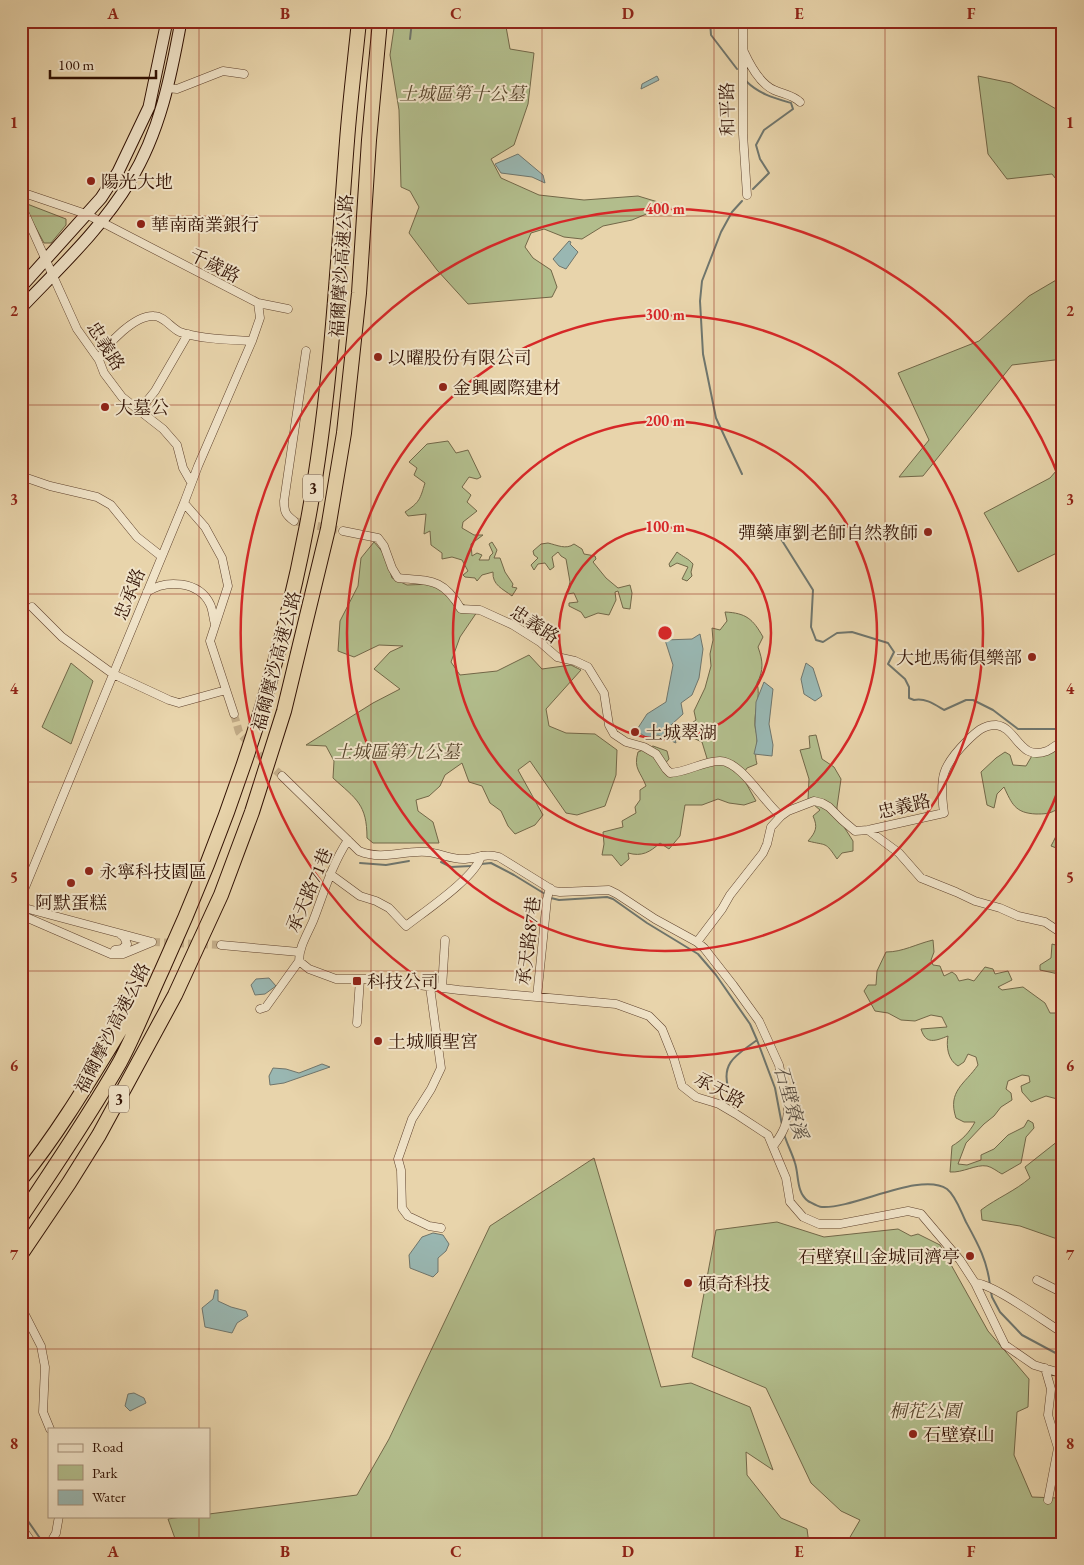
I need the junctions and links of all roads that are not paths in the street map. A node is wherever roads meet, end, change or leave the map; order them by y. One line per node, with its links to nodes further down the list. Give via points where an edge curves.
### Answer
1 (167, 21): 15 (main road, via 149,107 118,172)
2 (181, 21): 8 (main road)
3 (359, 21): 58 (highway, 福爾摩沙高速公路 / 3, via 336,294 323,418 307,524 287,616 261,709 229,805)
4 (380, 21): 72 (highway, 福爾摩沙高速公路 / 3, via 359,293 344,433 328,529 284,711 221,895 175,995 99,1134)
5 (742, 21): 6 (street, 和平路)
6 (743, 50): 9 (street, via 772,90); 11 (street, 和平路, via 742,134)
7 (244, 74): 8 (street, via 223,71 177,89)
8 (167, 88): 16 (main road, via 150,142 130,181)
9 (800, 102)
10 (21, 192): 12 (street, 千歲路)
11 (747, 195)
12 (34, 197): 13 (street); 15 (street, 千歲路)
13 (21, 199)
14 (21, 205): 17 (street, 忠義路)
15 (86, 214): 16 (street, 千歲路); 17 (main road)
16 (100, 222): 18 (main road); 20 (street, 千歲路)
17 (46, 259): 18 (street, 忠義路); 19 (main road)
18 (52, 275): 21 (main road); 26 (street, 忠義路, via 77,328)
19 (21, 287)
20 (258, 303): 22 (street, 千歲路); 24 (street, 忠承路, via 260,318)
21 (21, 308)
22 (288, 308)
23 (188, 334): 24 (street); 26 (street, via 160,318 143,318 110,342); 27 (street, via 155,391)
24 (252, 341): 29 (street, 忠承路)
25 (306, 351): 31 (street, via 284,502 286,515)
26 (99, 360): 27 (street, 忠義路, via 122,397)
27 (139, 411): 29 (street, 忠義路, via 163,429 177,445 183,468)
28 (21, 476): 33 (street, via 97,497 111,505 137,537)
29 (191, 482): 30 (street, 忠承路)
30 (184, 503): 33 (street, 忠承路); 36 (street, via 204,527 222,558 228,586)
31 (294, 521)
32 (343, 531): 42 (street, 忠義路, via 378,538 398,578 440,584 461,609 480,610 513,625 558,657 588,667 604,693 609,725 614,734 656,754 670,773 722,761 748,779)
33 (161, 556): 34 (street, 忠承路)
34 (147, 592): 36 (street, via 162,585 186,584 210,603); 37 (street, 忠承路)
35 (32, 607): 37 (street, via 62,636)
36 (216, 624): 38 (street, via 210,642)
37 (113, 674): 38 (street, via 179,703); 48 (street, 忠承路)
38 (226, 690): 39 (street)
39 (234, 714)
40 (1063, 741): 43 (street, 忠義路, via 1035,754 1026,750 1004,728 985,726 976,731 949,761 942,796 944,813)
41 (282, 776): 44 (street)
42 (780, 816): 43 (street, 忠義路, via 814,801 829,807 855,831); 55 (street, via 771,827 763,853)
43 (868, 830): 52 (street, via 899,853 921,878 975,902 1045,922)
44 (348, 840): 45 (street, via 358,851 370,856 427,852 453,858); 46 (street, 承天路71巷)
45 (480, 858): 46 (street, via 469,876 406,926 389,908 360,896); 47 (street, via 491,854 499,857)
46 (330, 874): 60 (street, 承天路71巷)
47 (548, 894): 55 (street, via 609,890); 65 (street, 承天路87巷)
48 (21, 897)
49 (21, 907): 51 (street)
50 (21, 915): 57 (street)
51 (120, 934): 53 (street); 57 (street, via 126,944 122,949)
52 (1063, 934)
53 (134, 938): 59 (street); 59 (street, via 152,942)
54 (445, 940): 64 (street)
55 (697, 942): 68 (street, via 734,985 759,1022 781,1074 788,1121)
56 (221, 945): 60 (street)
57 (96, 947): 59 (street, via 111,954)
58 (172, 949): 69 (highway, via 84,1090); 70 (highway, 福爾摩沙高速公路 / 3, via 121,1058 84,1122)
59 (130, 950)
60 (299, 952): 61 (street)
61 (299, 961): 62 (street, 承天路, via 336,979); 66 (street, via 266,1008)
62 (360, 979): 63 (street, 承天路); 67 (street)
63 (430, 987): 64 (street, 承天路); 71 (street, via 441,1068 412,1119 398,1159 402,1208 408,1216)
64 (442, 988): 65 (street, 承天路)
65 (537, 997): 68 (street, 承天路, via 616,1004 649,1016 665,1036 682,1086 696,1097 719,1104 762,1130)
66 (260, 1009)
67 (357, 1023)
68 (774, 1145): 74 (street, 承天路, via 786,1178 790,1202 803,1218 819,1224 840,1224 916,1212)
69 (21, 1179)
70 (21, 1217)
71 (441, 1228)
72 (21, 1254)
73 (1037, 1280): 75 (street)
74 (978, 1283): 77 (street, via 999,1292); 78 (street, 承天路, via 1005,1345 1034,1365)
75 (1063, 1294)
76 (21, 1307): 80 (street, via 41,1346 45,1367 42,1412)
77 (1063, 1332)
78 (1045, 1368): 79 (street, 承天路); 81 (street, via 1051,1389 1048,1416 1058,1448)
79 (1063, 1378)
80 (50, 1428)
81 (1048, 1500)
82 (60, 1518): 85 (street)
83 (21, 1527): 84 (street)
84 (33, 1544)
85 (50, 1544)

